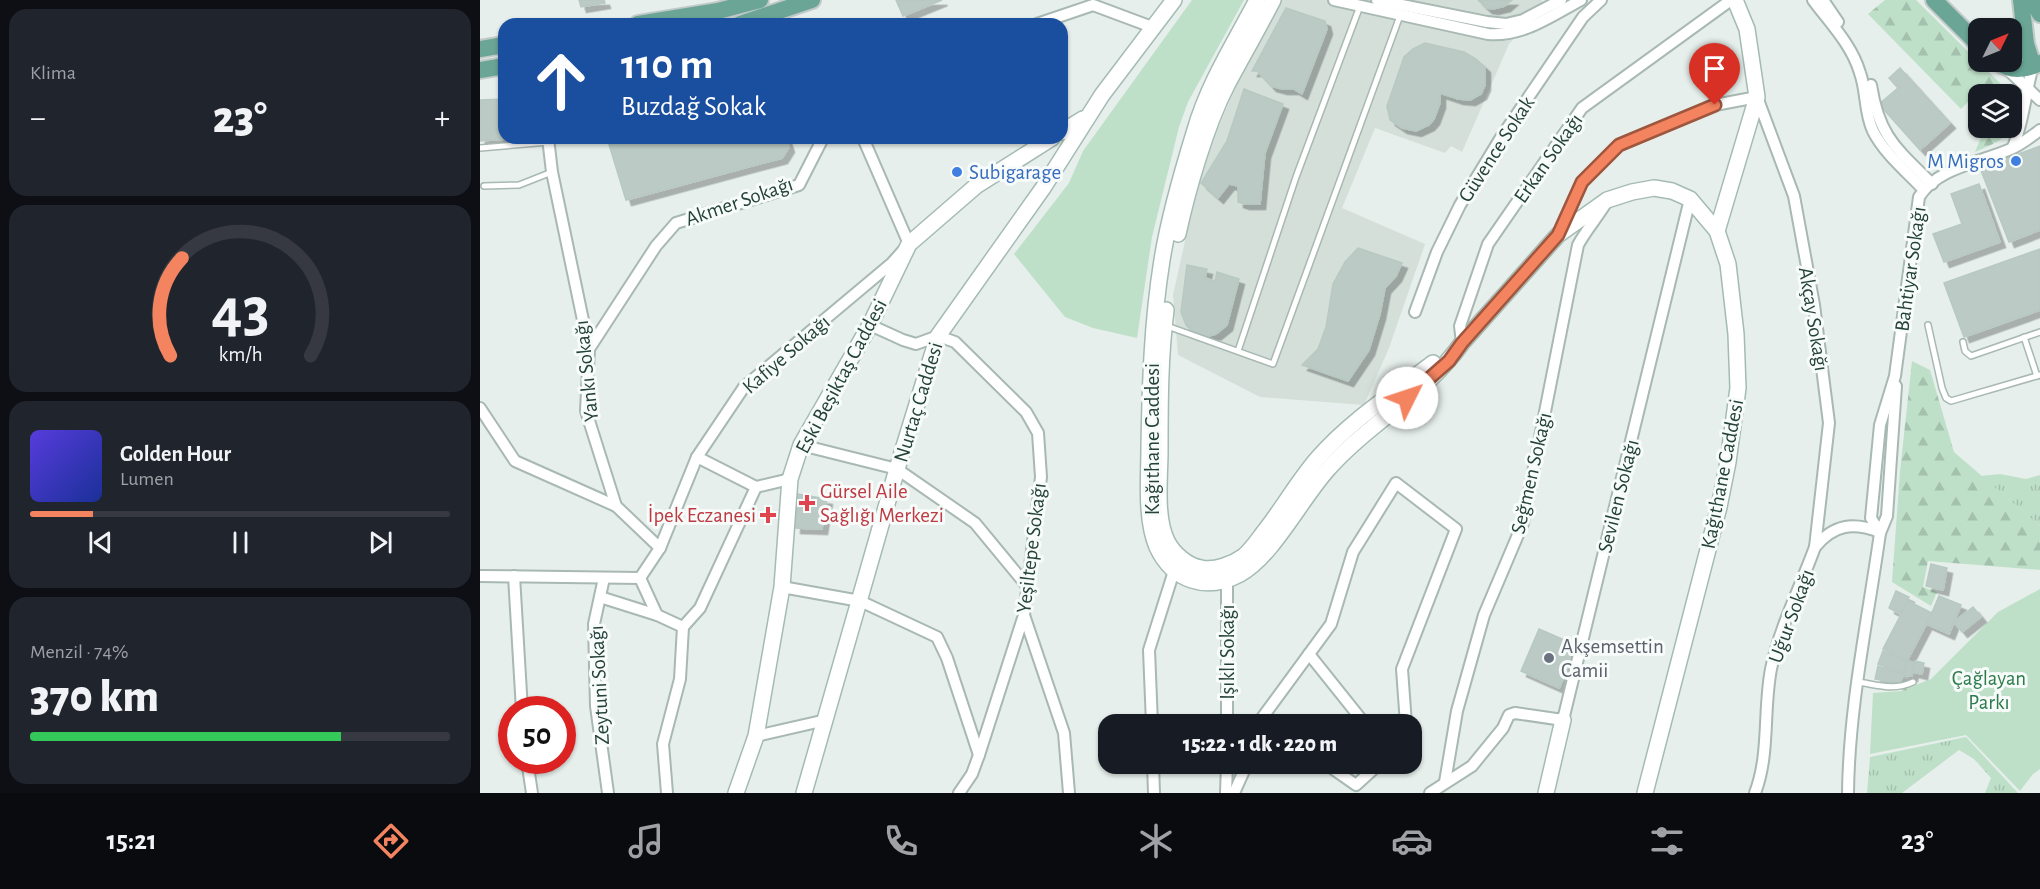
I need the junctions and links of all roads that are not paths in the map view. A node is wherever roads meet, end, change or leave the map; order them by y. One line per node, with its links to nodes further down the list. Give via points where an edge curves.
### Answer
1 (760, 0): 20 (main road)
2 (812, 0): 21 (main road)
3 (1174, 0): 23 (main road, Nurtaç Caddesi)
4 (1257, 0): 56 (main road, Kağıthane Caddesi, via 1214,81 1195,129 1162,259)
5 (1273, 0): 56 (main road, Kağıthane Caddesi, via 1226,86 1207,135 1181,221)
6 (1334, 0): 17 (street)
7 (1377, 0): 18 (street)
8 (1561, 0): 18 (street, via 1523,20 1506,24)
9 (1581, 0): 18 (street, via 1520,32 1499,35)
10 (1601, 0): 55 (street, Güvence Sokak, via 1583,17 1460,205)
11 (1733, 0): 33 (main road, via 1747,29); 63 (street, Erkan Sokağı, via 1582,108 1488,244 1460,326)
12 (1813, 0): 49 (street, via 1856,62 1874,133)
13 (1823, 0): 49 (street, via 1860,54 1881,127)
14 (1934, 0): 24 (main road)
15 (2021, 0): 27 (main road, via 2026,44)
16 (2032, 0): 19 (main road)
17 (1360, 6): 18 (street); 65 (lane, via 1296,177)
18 (1402, 10): 65 (lane, via 1273,364)
19 (2040, 14)
20 (701, 18)
21 (758, 18)
22 (1055, 18): 23 (street, via 1093,5)
23 (1152, 27): 35 (main road, Nurtaç Caddesi)
24 (1968, 34)
25 (498, 46): 26 (main road)
26 (480, 49)
27 (2037, 64): 29 (main road); 32 (street)
28 (498, 67): 30 (main road)
29 (2022, 69)
30 (480, 70)
31 (2010, 72): 32 (street)
32 (2027, 87): 34 (street); 44 (street, via 2020,132)
33 (1757, 97): 52 (main road); 53 (street, via 1715,105 1619,145 1582,182); 75 (street, Akçay Sokağı, via 1794,196 1828,411)
34 (2040, 100)
35 (1088, 116): 36 (main road); 46 (main road, Nurtaç Caddesi)
36 (1068, 128)
37 (2040, 130): 44 (street, Bahtiyar Sokağı)
38 (514, 144): 43 (lane)
39 (548, 144): 47 (street, Yankı Sokağı)
40 (820, 144): 64 (street, Akmer Sokağı, via 799,185 676,224 656,246)
41 (866, 144): 54 (street)
42 (1043, 144): 45 (main road, Eski Beşiktaş Caddesi)
43 (480, 148)
44 (2013, 148): 49 (street, Bahtiyar Sokağı, via 1951,172)
45 (1020, 159): 46 (main road, via 1047,153 1056,158); 54 (main road, Eski Beşiktaş Caddesi, via 976,186)
46 (1054, 171): 60 (main road, Nurtaç Caddesi)
47 (552, 172): 48 (lane, via 519,185); 64 (street, Yankı Sokağı)
48 (484, 186)
49 (1928, 187): 74 (street, Bahtiyar Sokağı, via 1920,197 1895,376 1887,516)
50 (1690, 199): 51 (main road, via 1654,188); 52 (main road, Kağıthane Caddesi); 100 (street, Sevilen Sokağı)
51 (1607, 201): 53 (main road); 109 (street, Seğmen Sokağı, via 1578,245 1523,523 1484,615 1457,711)
52 (1717, 231): 122 (main road, Kağıthane Caddesi, via 1728,264 1738,388 1719,507)
53 (1558, 235): 63 (main road)
54 (909, 244): 57 (main road, Eski Beşiktaş Caddesi); 69 (street, Kafiye Sokağı, via 892,263 744,387)
55 (1415, 312)
56 (1159, 324): 65 (lane); 77 (main road, Kağıthane Caddesi, via 1150,380 1151,524 1157,546)
57 (870, 325): 60 (street, via 916,344); 68 (main road, Eski Beşiktaş Caddesi)
58 (1928, 325): 66 (lane, via 1942,388 1951,401)
59 (2040, 332): 61 (lane)
60 (938, 336): 70 (main road, Nurtaç Caddesi); 83 (street, Yeşiltepe Sokağı, via 955,342 1026,412 1038,433 1041,477)
61 (2024, 337): 62 (lane, via 1971,356 1965,351); 66 (lane)
62 (1964, 342)
63 (1462, 343): 78 (main road, via 1449,361 1328,469 1249,568)
64 (589, 349): 73 (street, Yankı Sokağı, via 586,411)
65 (1238, 351)
66 (2038, 375)
67 (480, 408): 73 (street, via 515,461)
68 (801, 445): 70 (street); 71 (main road, Eski Beşiktaş Caddesi)
69 (697, 457): 72 (street); 76 (street, Kafiye Sokağı)
70 (897, 469): 83 (street, via 975,523); 86 (main road, Nurtaç Caddesi)
71 (790, 479): 72 (street); 84 (main road, Eski Beşiktaş Caddesi)
72 (756, 487): 89 (street, via 700,608)
73 (616, 506): 76 (street, Yankı Sokağı)
74 (1880, 532): 75 (street, Uğur Sokağı, via 1867,527 1840,527); 91 (street, Bahtiyar Sokağı)
75 (1815, 547): 123 (street, Uğur Sokağı, via 1779,636 1765,719 1763,766)
76 (660, 548): 82 (street)
77 (1177, 564): 78 (main road, via 1186,578 1199,582 1214,582); 94 (street, via 1149,650)
78 (1226, 572): 95 (street, Işıklı Sokağı)
79 (480, 576): 80 (street)
80 (514, 576): 81 (street); 93 (street)
81 (604, 578): 82 (street); 85 (street, Zeytuni Sokağı)
82 (640, 578): 87 (street)
83 (1027, 586): 88 (street, Yeşiltepe Sokağı)
84 (782, 587): 86 (street); 101 (main road, Eski Beşiktaş Caddesi)
85 (600, 597): 87 (street); 111 (street, Zeytuni Sokağı, via 594,624 596,706)
86 (860, 601): 99 (main road, Nurtaç Caddesi); 102 (street, via 937,637)
87 (657, 615): 89 (street)
88 (1024, 615): 102 (street, Yeşiltepe Sokağı); 116 (street, via 1064,734)
89 (683, 627): 112 (street, via 680,679 663,744)
90 (1310, 654): 96 (street); 97 (street); 98 (street, via 1331,624 1353,552 1396,483 1455,529 1402,669)
91 (1858, 682): 92 (lane, via 1890,688); 124 (street, Bahtiyar Sokağı)
92 (1912, 682)
93 (521, 696)
94 (1152, 714)
95 (1227, 714)
96 (1270, 714)
97 (1357, 714)
98 (1405, 714)
99 (826, 720): 101 (street); 114 (main road, Nurtaç Caddesi)
100 (1563, 720): 109 (street, via 1509,715 1472,766); 121 (main road, Sevilen Sokağı)
101 (756, 736): 113 (main road, Eski Beşiktaş Caddesi)
102 (980, 755): 115 (street, Yeşiltepe Sokağı)
103 (529, 774): 110 (street)
104 (1153, 774): 117 (street)
105 (1227, 774): 118 (street)
106 (1243, 774): 119 (street)
107 (1341, 774): 108 (street, via 1356,784)
108 (1368, 774)
109 (1445, 782): 120 (street)
110 (532, 793)
111 (608, 793)
112 (667, 793)
113 (736, 793)
114 (804, 793)
115 (959, 793)
116 (1069, 793)
117 (1154, 793)
118 (1227, 793)
119 (1234, 793)
120 (1430, 793)
121 (1546, 793)
122 (1645, 793)
123 (1755, 793)
124 (1848, 793)

